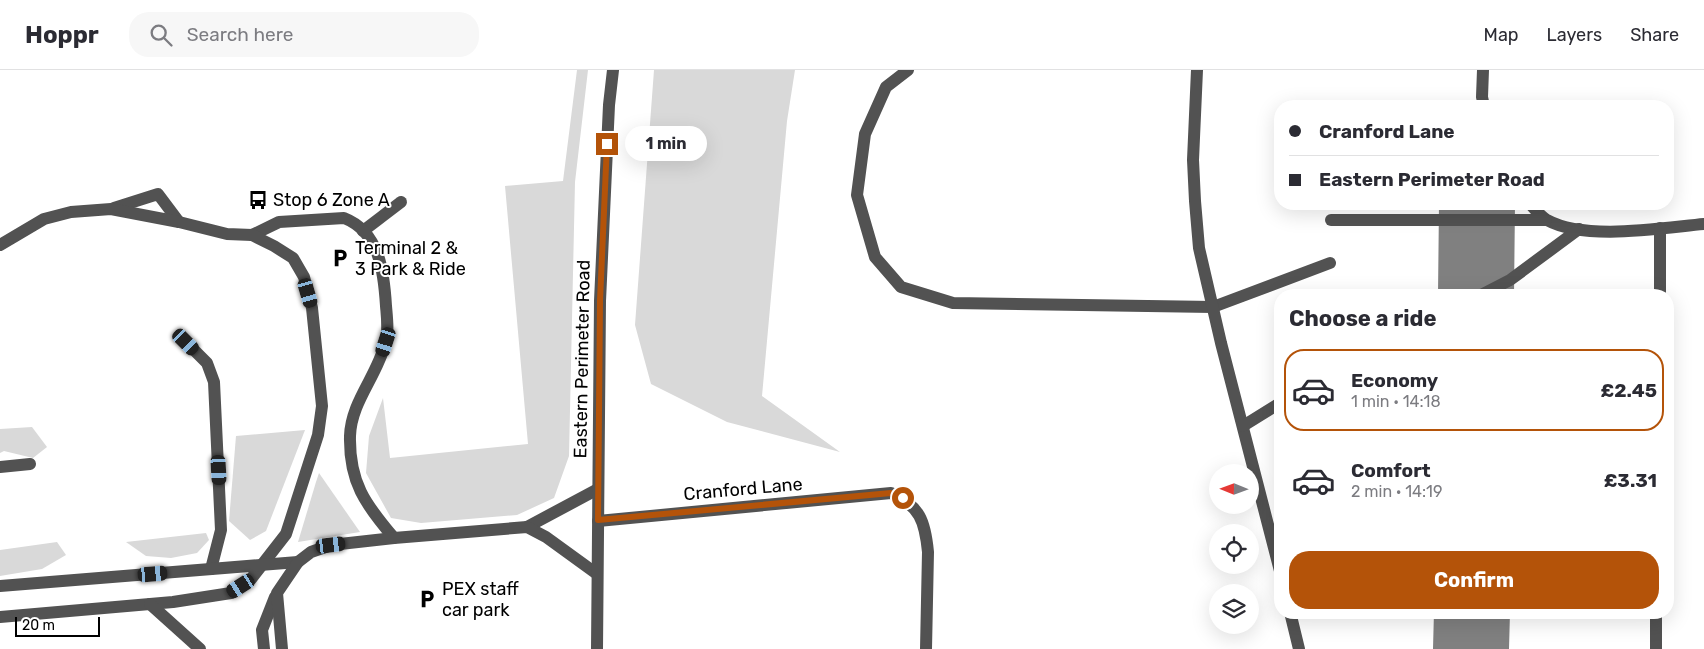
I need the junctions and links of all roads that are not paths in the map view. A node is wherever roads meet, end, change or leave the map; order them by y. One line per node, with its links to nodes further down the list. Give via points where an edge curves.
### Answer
1 (614, 70): 27 (street, Eastern Perimeter Road, via 609,105 600,301)
2 (908, 70): 21 (street, via 886,87 865,134 857,195 875,257 901,287 953,303)
3 (1197, 70): 21 (street, via 1195,201 1200,248)
4 (1483, 70): 5 (street)
5 (1483, 100)
6 (401, 202): 15 (street)
7 (111, 209): 11 (street); 11 (street, via 158,194); 17 (street, via 71,212 44,219)
8 (1536, 210): 10 (street)
9 (1331, 220): 10 (street)
10 (1546, 220): 14 (street)
11 (179, 222): 16 (street, via 227,234)
12 (1704, 224): 13 (street)
13 (1660, 228): 14 (street); 20 (street)
14 (1579, 230): 19 (street)
15 (363, 231): 16 (street, via 344,218 280,222); 30 (street, via 374,244 384,278 386,342 379,363 352,415 350,452 360,492)
16 (252, 235): 33 (street, via 292,258 304,277 312,308 322,406 318,435 286,534)
17 (0, 245)
18 (1330, 264): 21 (street)
19 (1493, 289)
20 (1660, 289)
21 (1213, 308): 24 (street)
22 (186, 342): 34 (street, via 207,362 214,382 221,530)
23 (1274, 407): 24 (street)
24 (1243, 426): 31 (street)
25 (30, 464): 26 (street)
26 (0, 467)
27 (598, 489): 28 (street, Eastern Perimeter Road); 29 (street)
28 (598, 520): 35 (street, Eastern Perimeter Road); 46 (street, Cranford Lane, via 891,493 914,506 927,539)
29 (527, 527): 30 (street); 35 (street)
30 (394, 538): 32 (street, via 331,545 311,552)
31 (1274, 547)
32 (298, 562): 33 (street); 37 (street)
33 (263, 566): 34 (street); 38 (street, via 252,580 231,593)
34 (210, 569): 36 (street)
35 (597, 574): 45 (street, Eastern Perimeter Road)
36 (0, 586)
37 (277, 594): 43 (street, via 262,630); 44 (street)
38 (150, 604): 39 (street); 42 (street)
39 (0, 617)
40 (1292, 619): 47 (street)
41 (1656, 619): 48 (street)
42 (200, 649)
43 (264, 649)
44 (282, 649)
45 (597, 649)
46 (926, 649)
47 (1299, 649)
48 (1656, 649)

